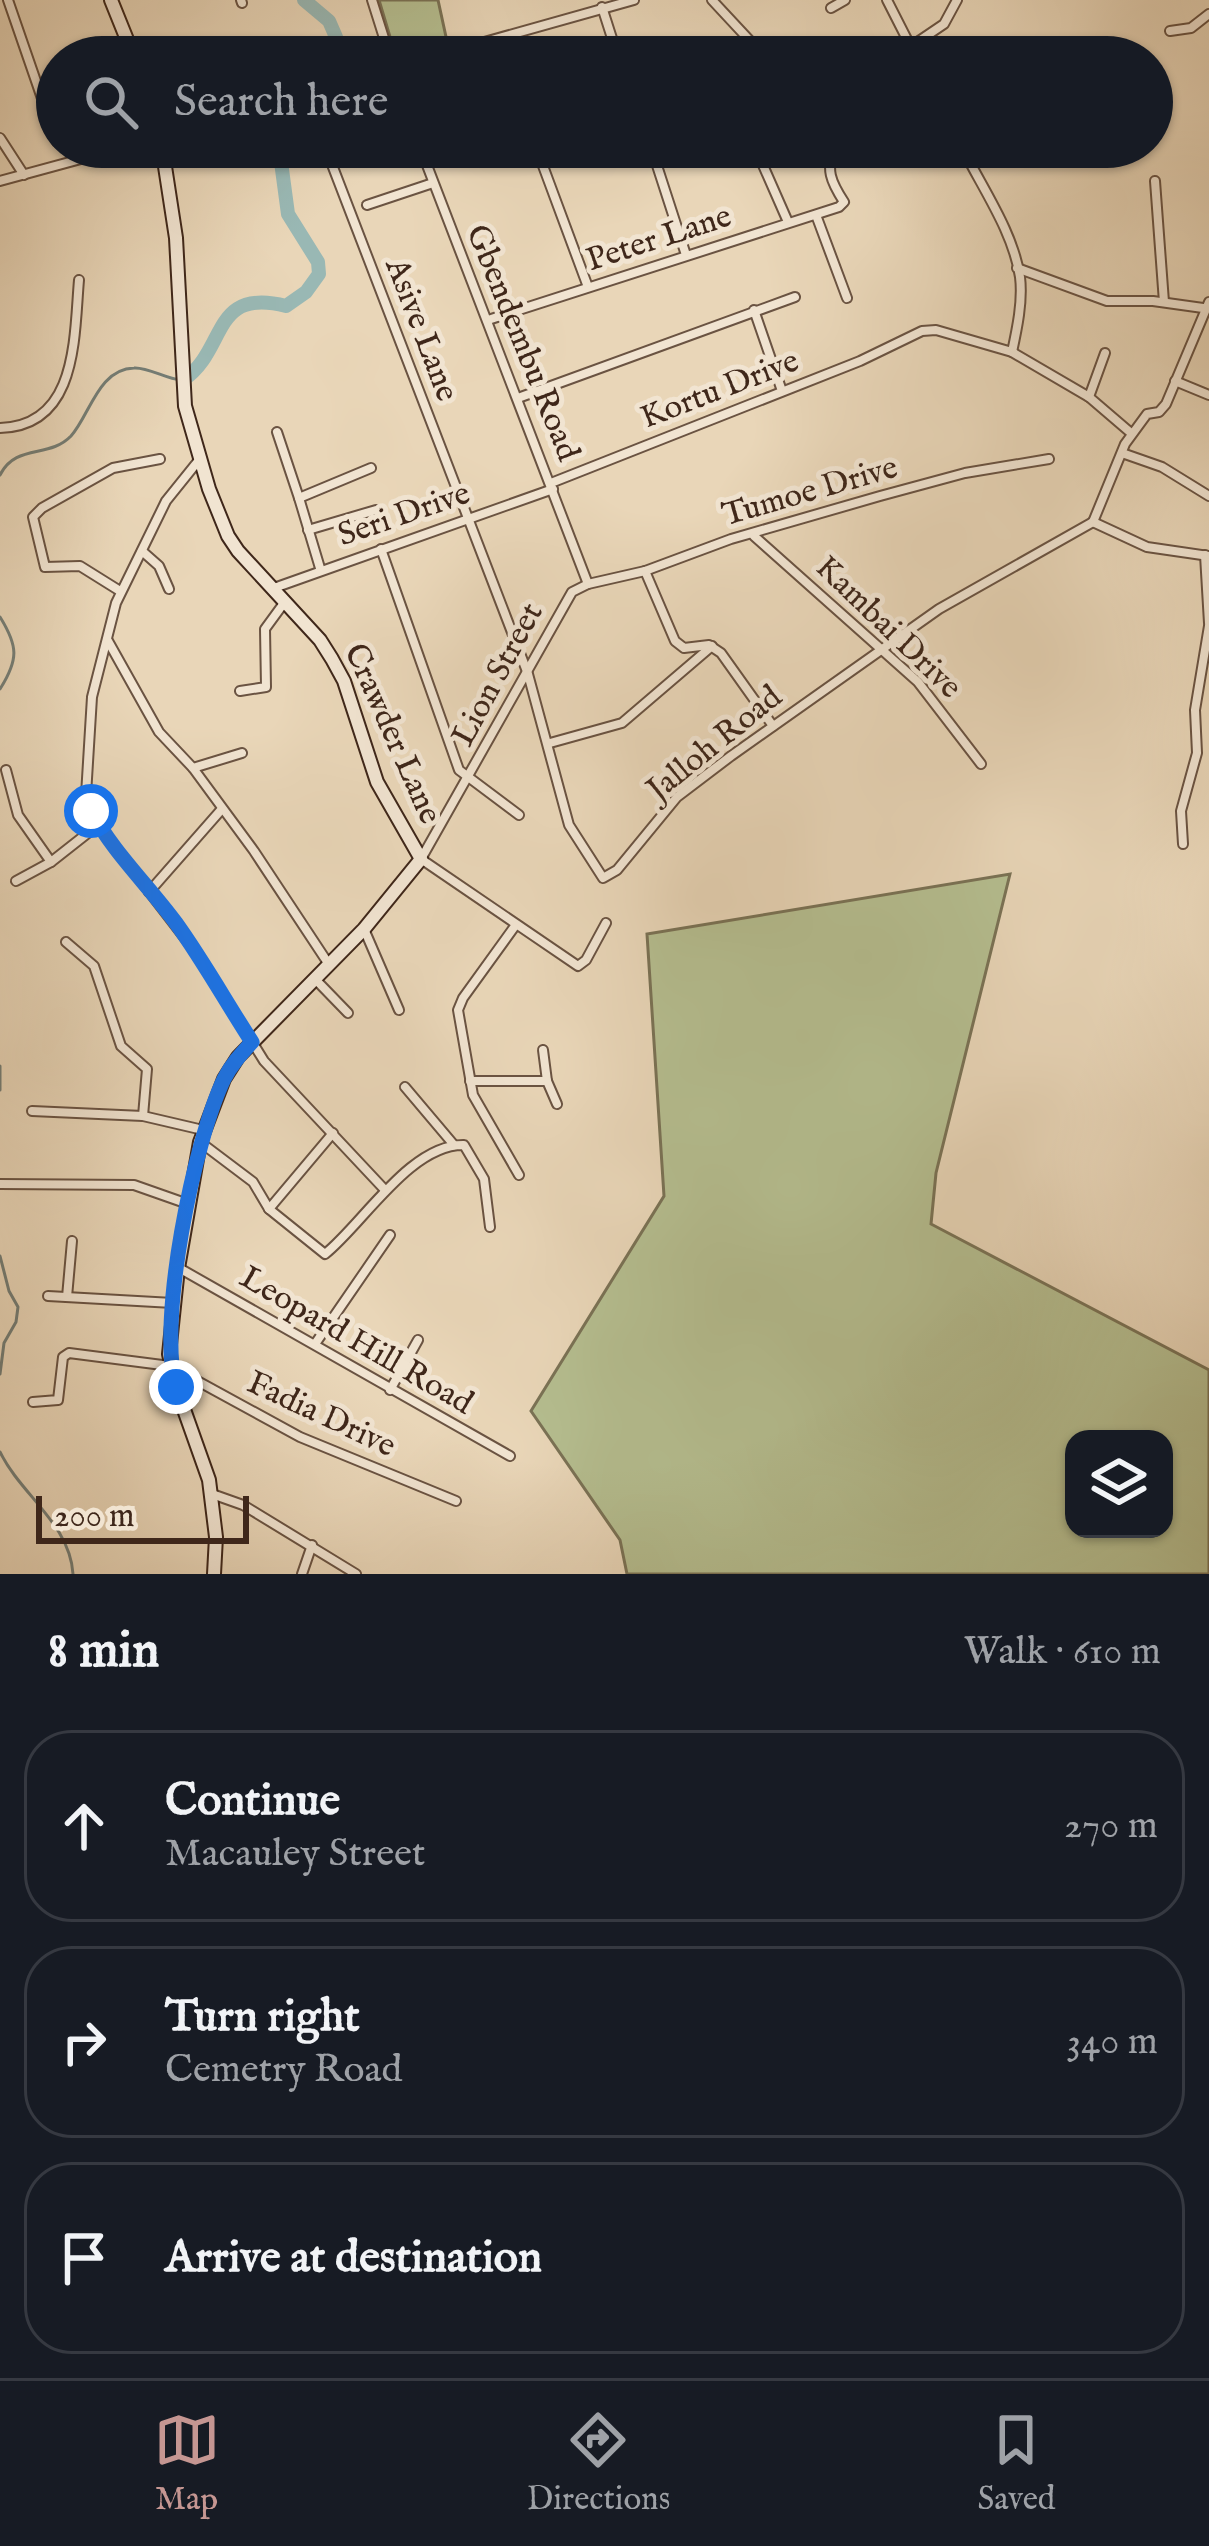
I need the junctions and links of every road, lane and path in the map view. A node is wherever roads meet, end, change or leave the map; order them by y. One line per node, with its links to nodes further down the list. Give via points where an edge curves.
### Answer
1 (8, 0): 20 (street)
2 (112, 0): 13 (street)
3 (372, 0): 14 (street)
4 (634, 0): 9 (street)
5 (712, 0): 17 (street)
6 (845, 0): 10 (street)
7 (887, 0): 18 (street)
8 (957, 0): 19 (street)
9 (602, 7): 15 (street); 16 (street)
10 (831, 8)
11 (1209, 14): 12 (street)
12 (1170, 31)
13 (126, 36)
14 (383, 36)
15 (502, 36)
16 (611, 36)
17 (745, 36)
18 (905, 36)
19 (926, 36)
20 (36, 81)
21 (0, 138): 31 (street)
22 (46, 168): 31 (street)
23 (165, 168): 61 (street, Crawder Lane, via 181,376)
24 (336, 168): 67 (street, Asive Lane)
25 (428, 168): 34 (street, Gbendembu Road)
26 (544, 168): 41 (street)
27 (659, 168): 38 (street)
28 (764, 168): 37 (street)
29 (829, 168): 36 (street, Peter Lane, via 844,202)
30 (973, 168): 39 (street)
31 (24, 175): 32 (street)
32 (0, 181)
33 (1155, 181): 44 (street)
34 (433, 183): 35 (street); 47 (street, Gbendembu Road)
35 (367, 205)
36 (816, 215): 37 (street, Peter Lane); 43 (street)
37 (788, 222): 38 (street, Peter Lane)
38 (686, 255): 41 (street, Peter Lane)
39 (1017, 268): 44 (street, via 1107,302); 48 (street)
40 (79, 280): 55 (street, via 64,385 34,421)
41 (589, 287): 47 (street, Peter Lane)
42 (795, 297): 46 (street)
43 (847, 298)
44 (1164, 302): 45 (street)
45 (1206, 305): 50 (street)
46 (754, 310): 51 (street); 54 (street)
47 (488, 320): 54 (street, Gbendembu Road)
48 (1012, 352): 51 (street, Kortu Drive, via 922,331); 53 (street)
49 (1105, 353): 53 (street)
50 (1175, 381): 52 (street); 57 (street, via 1163,409)
51 (782, 391): 63 (street, Kortu Drive)
52 (1209, 395)
53 (1089, 397): 57 (street)
54 (518, 398): 63 (street, Gbendembu Road)
55 (0, 428)
56 (277, 432): 65 (street)
57 (1131, 433): 58 (street)
58 (1122, 453): 64 (street); 68 (street)
59 (1049, 459): 70 (street, Tumoe Drive, via 965,473)
60 (160, 460): 79 (street, via 113,468 33,517 45,567 80,566)
61 (199, 460): 72 (street, via 166,500); 77 (street, Crawder Lane, via 228,536)
62 (371, 468): 65 (street)
63 (552, 486): 67 (street, Seri Drive); 76 (street, Gbendembu Road)
64 (1209, 496)
65 (299, 498): 69 (street)
66 (376, 510): 69 (street)
67 (467, 519): 71 (street, Seri Drive); 85 (street, Jalloh Road)
68 (1093, 522): 73 (street, via 1147,547); 84 (street, Jalloh Road, via 979,583)
69 (308, 530): 74 (street)
70 (753, 535): 75 (street, Tumoe Drive); 84 (street, Kambai Drive)
71 (381, 549): 74 (street, Seri Drive); 93 (street, via 450,753)
72 (142, 551): 78 (street); 79 (street)
73 (1207, 556): 81 (street)
74 (320, 568): 77 (street, Seri Drive)
75 (645, 571): 76 (street, Tumoe Drive); 83 (street, via 675,641)
76 (588, 584): 85 (street, Lion Street, via 567,599)
77 (272, 588): 80 (street, Crawder Lane)
78 (169, 590)
79 (120, 591): 82 (street)
80 (285, 603): 86 (street, via 265,629 266,687); 98 (street, Crawder Lane, via 344,681 377,782)
81 (1209, 625): 97 (street, via 1196,753 1180,811)
82 (108, 641): 91 (street, via 159,732); 96 (street, via 92,697 85,774)
83 (712, 646): 87 (street); 88 (street, via 622,723)
84 (882, 648): 87 (street, Jalloh Road); 90 (street, Kambai Drive)
85 (528, 674): 88 (street, Jalloh Road); 93 (street, Lion Street)
86 (239, 692)
87 (773, 726): 88 (street, Jalloh Road, via 676,797 603,878 572,834)
88 (550, 743)
89 (242, 753): 91 (street)
90 (981, 764)
91 (193, 768): 94 (street)
92 (6, 770): 99 (street, via 18,814)
93 (469, 780): 95 (street); 98 (street, Lion Street)
94 (221, 810): 101 (street); 106 (street)
95 (519, 815)
96 (98, 825): 99 (street); 101 (street)
97 (1183, 844)
98 (421, 859): 103 (street); 104 (street)
99 (51, 862): 100 (street)
100 (16, 881)
101 (149, 892): 110 (street)
102 (606, 923): 103 (street, via 578,967)
103 (515, 926): 112 (street, via 458,1010)
104 (364, 929): 106 (street); 108 (street)
105 (66, 942): 117 (street, via 94,966 121,1046 147,1069)
106 (328, 963): 107 (street)
107 (315, 980): 109 (street); 110 (street)
108 (399, 1010)
109 (348, 1013)
110 (252, 1042): 118 (street); 119 (street, via 224,1079)
111 (543, 1050): 113 (street)
112 (470, 1081): 113 (street); 121 (street)
113 (547, 1081): 115 (street)
114 (405, 1088): 120 (street)
115 (556, 1104)
116 (32, 1111): 117 (street)
117 (143, 1116): 119 (street)
118 (333, 1133): 123 (street); 125 (street)
119 (202, 1136): 124 (street); 125 (street, via 253,1182)
120 (454, 1145): 123 (street); 126 (street, via 464,1145 484,1179)
121 (519, 1175)
122 (0, 1184): 124 (street, via 134,1185)
123 (385, 1190): 125 (street, via 325,1254)
124 (188, 1204): 129 (street)
125 (269, 1209)
126 (490, 1227)
127 (390, 1235): 134 (street)
128 (72, 1241): 131 (street)
129 (178, 1268): 132 (street); 134 (street, Leopard Hill Road)
130 (48, 1296): 131 (street)
131 (68, 1297): 132 (street)
132 (173, 1303): 135 (street)
133 (418, 1340): 136 (street)
134 (315, 1344): 136 (street, Leopard Hill Road)
135 (170, 1366): 137 (street, via 69,1353 58,1400); 139 (street); 140 (street, Fadia Drive, via 300,1437)
136 (390, 1390): 138 (street, Leopard Hill Road)
137 (33, 1402)
138 (511, 1456)
139 (211, 1494): 141 (street); 142 (street)
140 (456, 1501)
141 (312, 1545): 143 (street); 144 (street)
142 (214, 1574)
143 (302, 1574)
144 (356, 1574)

